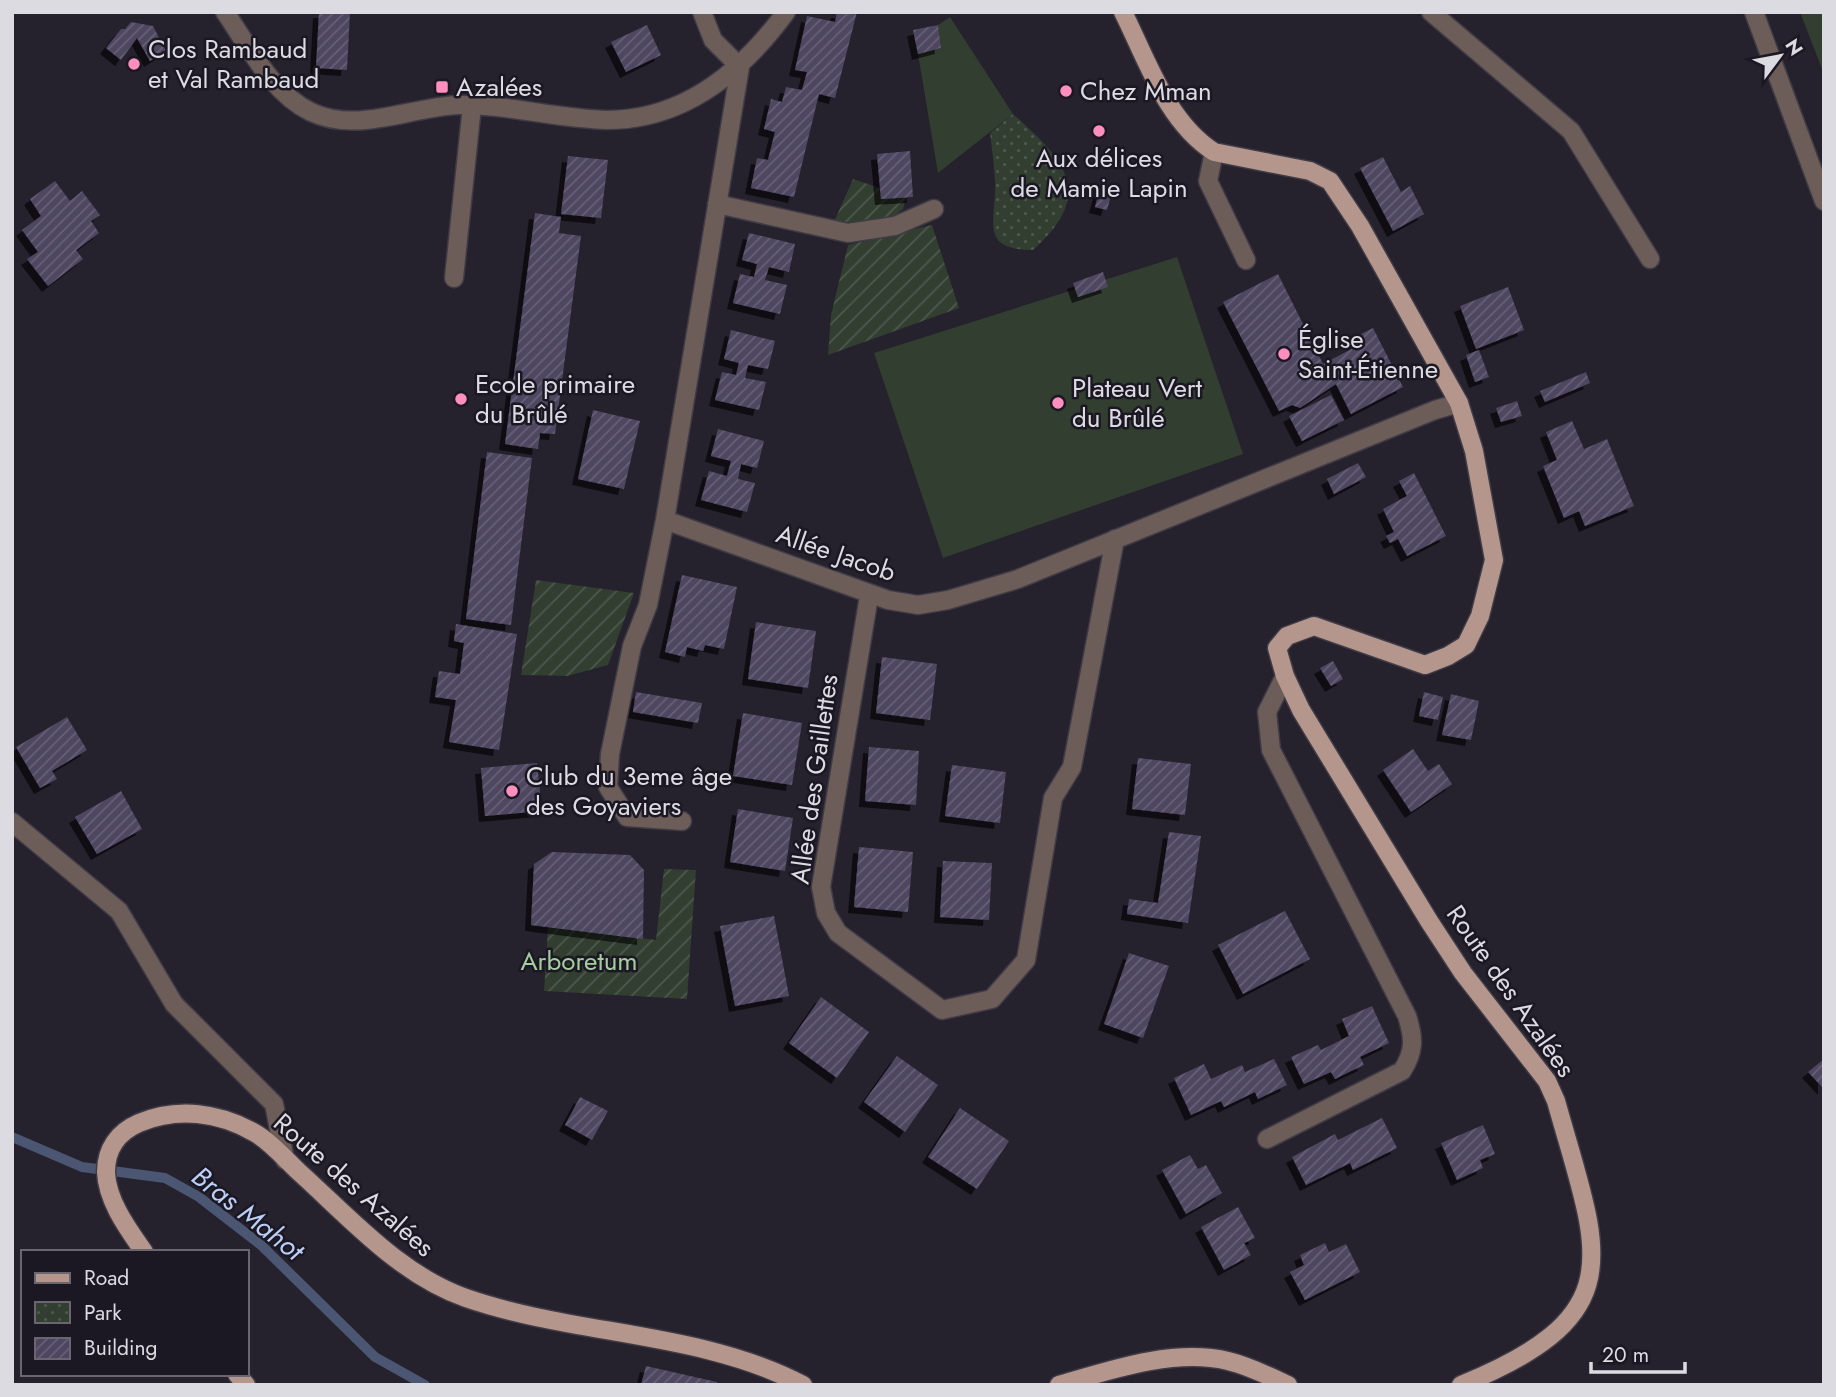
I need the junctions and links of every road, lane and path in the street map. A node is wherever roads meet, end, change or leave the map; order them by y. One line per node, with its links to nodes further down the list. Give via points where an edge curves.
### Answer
1 (225, 12): 8 (street, via 271,78 294,102 313,113 337,119 379,119)
2 (702, 12): 7 (street, via 713,40)
3 (786, 12): 7 (street)
4 (1123, 12): 9 (main road, via 1177,118)
5 (1431, 12): 13 (street, via 1571,131)
6 (1754, 12): 10 (street)
7 (740, 67): 8 (street, via 665,112 608,120); 11 (street)
8 (472, 106): 15 (street)
9 (1214, 152): 14 (street, via 1208,181); 16 (main road, Route des Azalées, via 1310,171 1330,181)
10 (1824, 201)
11 (717, 204): 12 (street, via 848,233 895,226); 17 (street)
12 (934, 209)
13 (1650, 259)
14 (1246, 260)
15 (454, 278)
16 (1459, 403): 18 (street, Allée Jacob); 20 (main road, Route des Azalées, via 1474,451 1494,560 1480,617 1466,645 1424,665 1314,626 1287,636 1277,648)
17 (665, 520): 19 (street, Allée Jacob); 21 (street, via 648,605 632,646 610,754 608,787 627,817)
18 (1115, 540): 19 (street, Allée Jacob, via 1018,579 948,600 918,605); 19 (street, Allée des Gaillettes, via 1072,767 1053,798 1026,960 992,999 942,1010 838,933 826,913 821,887)
19 (869, 596)
20 (1285, 676): 23 (street, via 1267,712 1271,750 1414,1037 1412,1057 1395,1076); 29 (main road, Route des Azalées, via 1429,922 1547,1081 1594,1244 1589,1287 1561,1328 1547,1341)
21 (682, 821)
22 (12, 822): 24 (street, via 118,911 174,1004 274,1104)
23 (1267, 1139)
24 (285, 1160): 25 (main road, Route des Azalées, via 258,1134 226,1119 192,1113 158,1115 131,1126 115,1140 106,1157 106,1180 115,1205); 26 (main road, Route des Azalées, via 392,1256 430,1283 468,1299 592,1330 735,1356)
25 (143, 1250)
26 (803, 1385)
27 (1059, 1385): 28 (main road, via 1103,1372 1199,1357 1227,1360)
28 (1288, 1385)
29 (1461, 1385)

